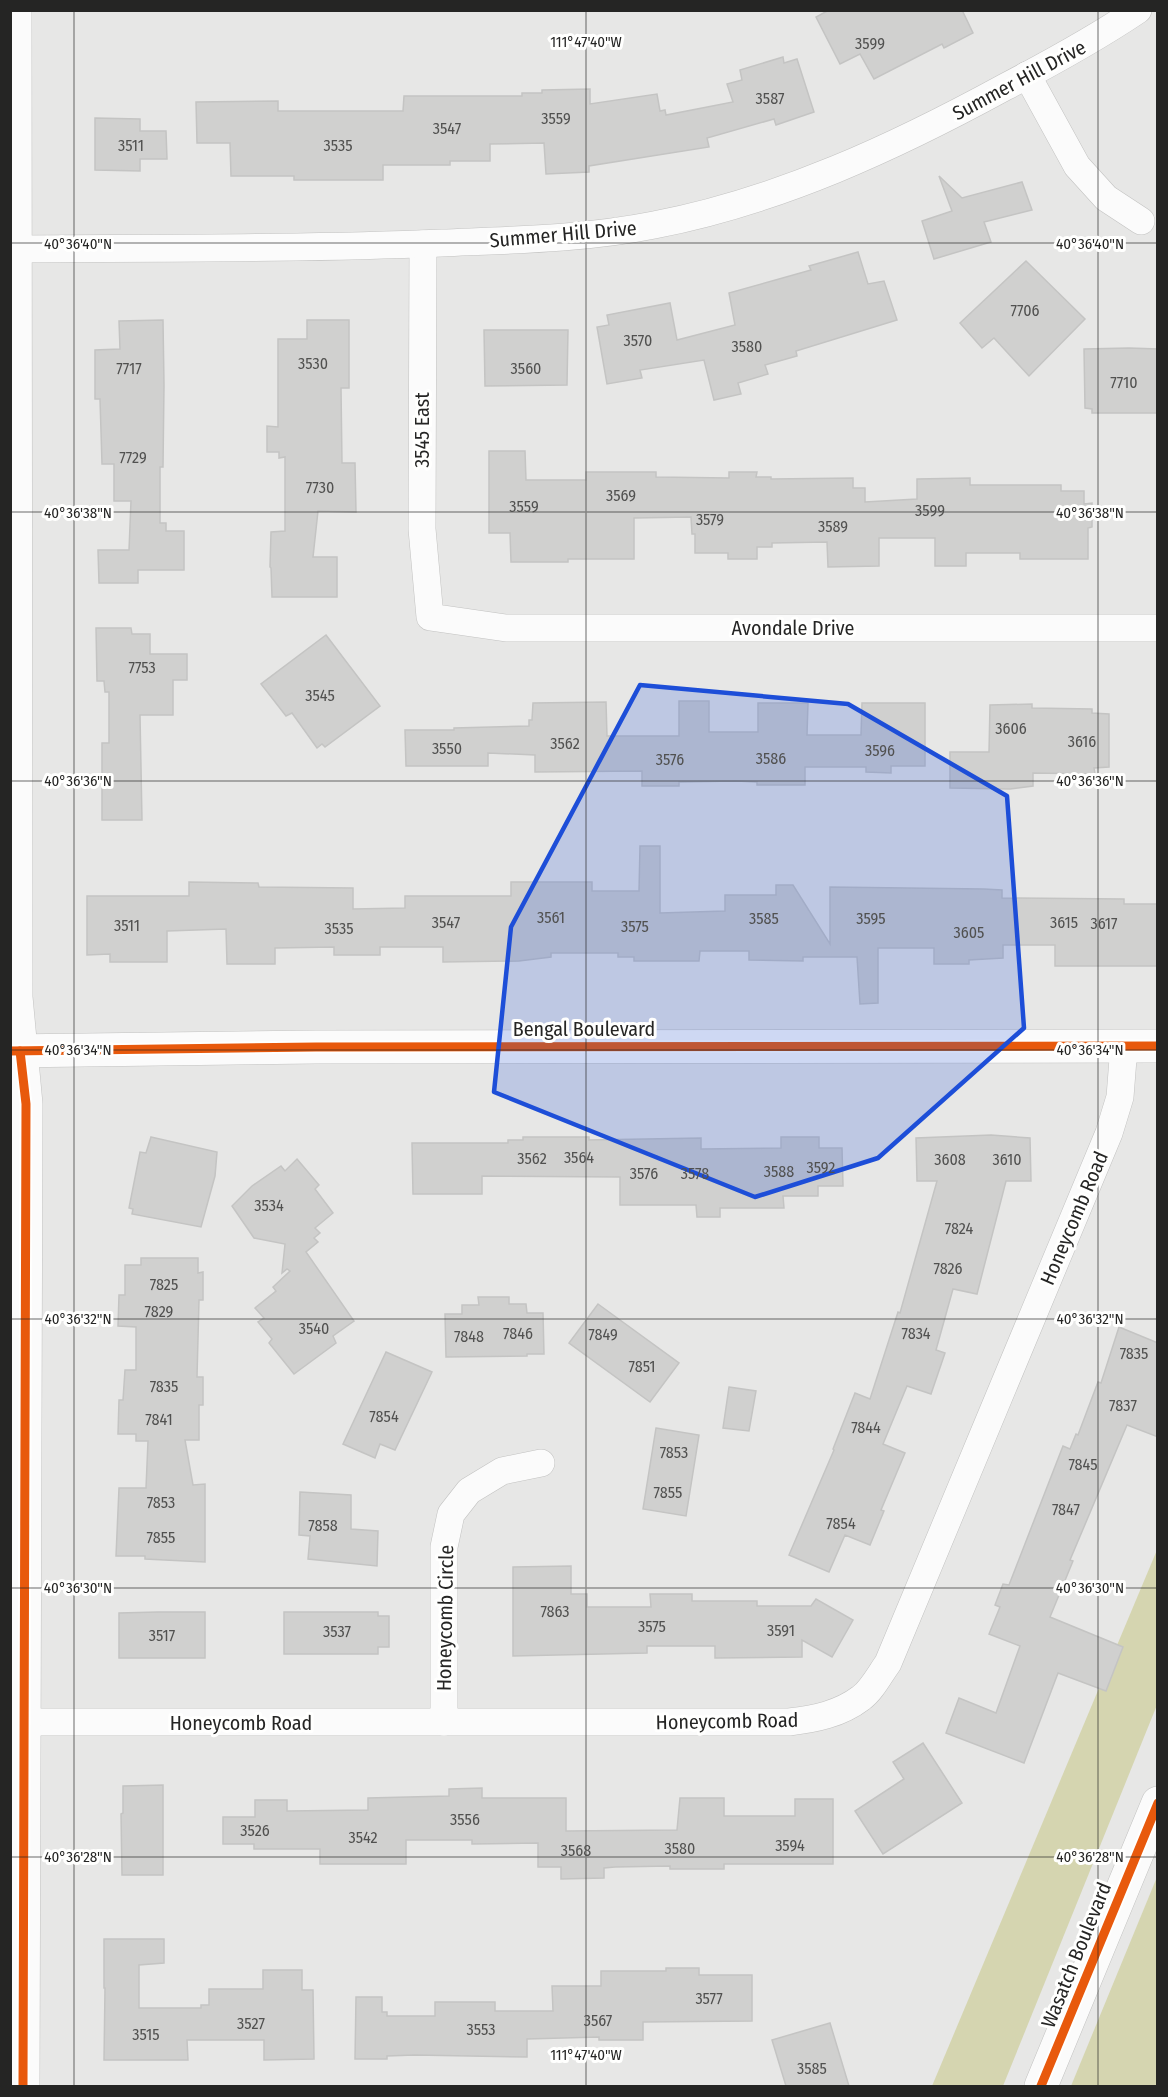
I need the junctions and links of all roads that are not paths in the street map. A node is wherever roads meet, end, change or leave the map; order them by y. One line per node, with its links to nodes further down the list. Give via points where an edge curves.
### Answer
1 (15, 10): 6 (main road)
2 (1138, 10): 3 (street, Summer Hill Drive, via 1090,42)
3 (1028, 75): 4 (street, via 1077,166 1106,198); 5 (street, Summer Hill Drive, via 938,124 841,168 747,201 655,225 564,238)
4 (1141, 220)
5 (423, 244): 6 (street, Summer Hill Drive); 7 (street, 3545 East, via 422,528)
6 (13, 249): 11 (main road)
7 (430, 617): 8 (street, Avondale Drive, via 506,628)
8 (1158, 628)
9 (1124, 1046): 10 (main road, Bengal Boulevard); 11 (main road, Bengal Boulevard); 14 (street, Honeycomb Road, via 1120,1097 1109,1133 888,1663 863,1697 816,1719 789,1722)
10 (1158, 1046)
11 (15, 1051): 13 (main road, via 26,1104)
12 (541, 1463): 14 (street, Honeycomb Circle, via 502,1471 469,1491 451,1514 444,1547)
13 (24, 1722): 14 (street, Honeycomb Road); 16 (main road)
14 (444, 1722)
15 (1158, 1803): 17 (main road, Wasatch Boulevard)
16 (23, 2086)
17 (1041, 2086)

